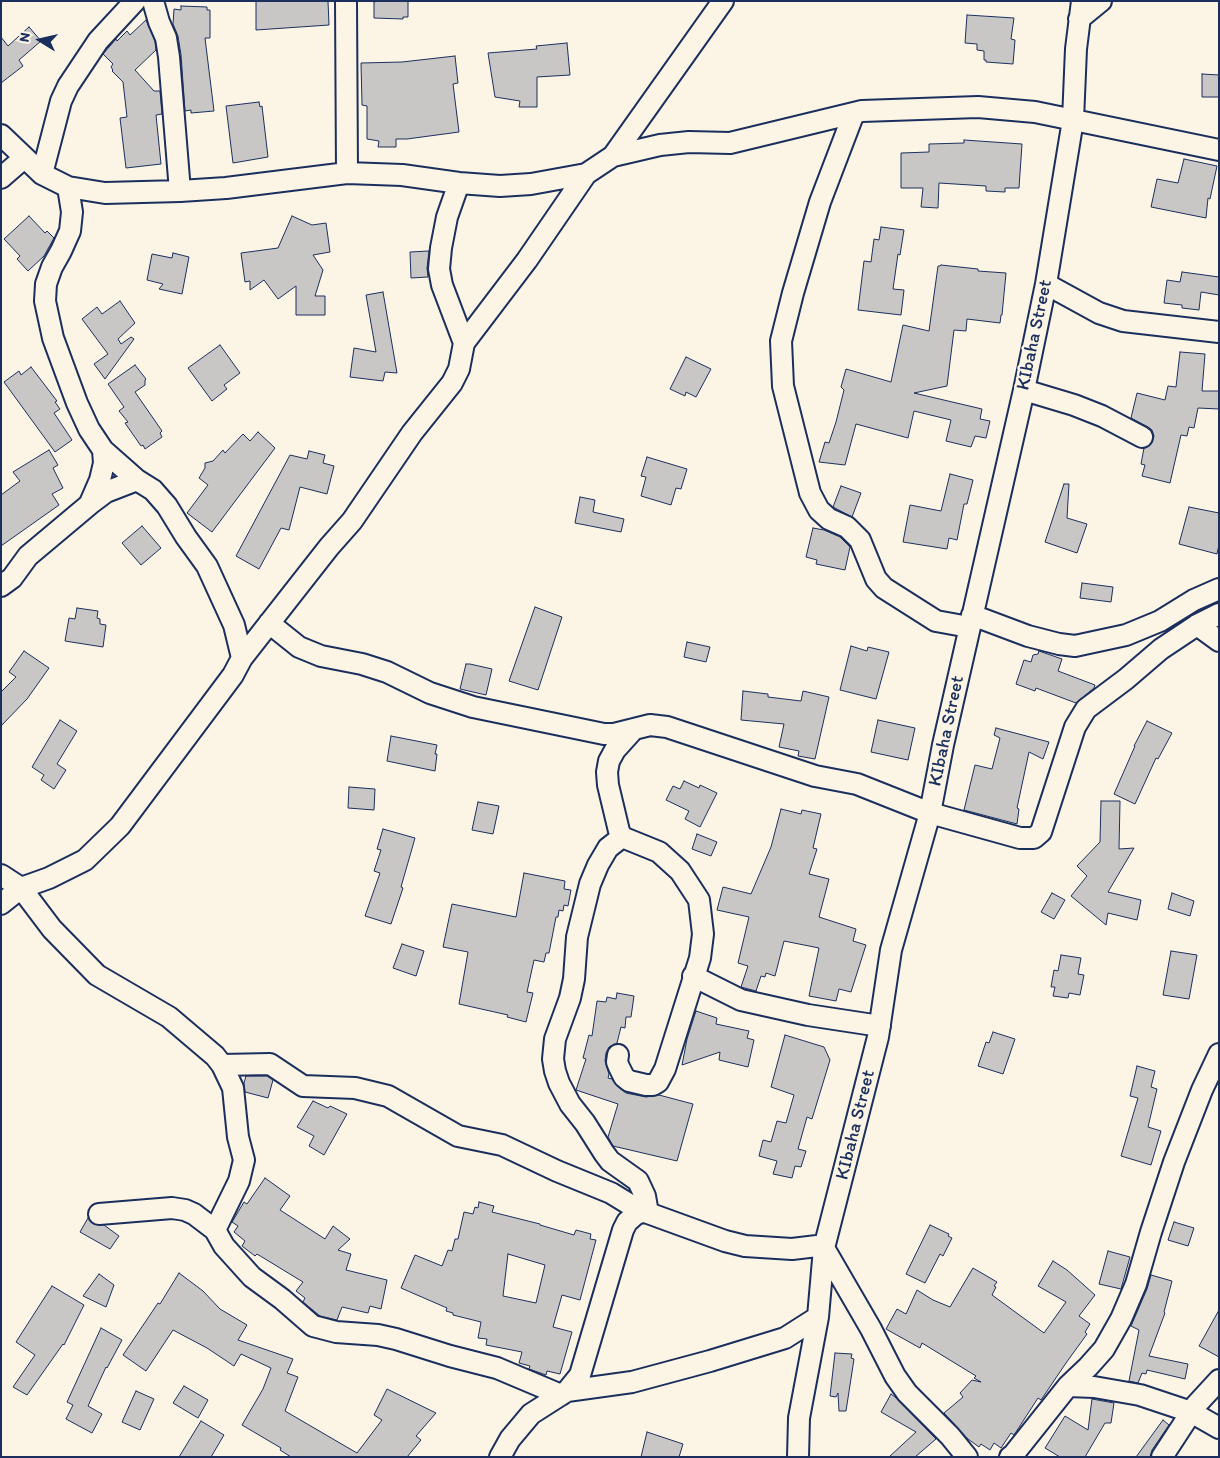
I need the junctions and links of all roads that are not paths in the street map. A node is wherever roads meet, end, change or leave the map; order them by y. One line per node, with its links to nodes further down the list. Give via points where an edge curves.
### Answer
1 (134, 1): 14 (street, via 98,41 68,86 61,100)
2 (154, 1): 19 (street, via 169,57)
3 (346, 1): 13 (street)
4 (723, 1): 11 (street)
5 (1101, 1): 6 (street)
6 (1081, 10): 8 (street, KIbaha Street)
7 (854, 113): 8 (street, via 978,107 1035,112); 11 (street, via 730,143 660,145); 31 (street, via 802,256 781,341 783,386 810,493 819,510 829,519 848,527 860,540 876,579 884,588 936,621)
8 (1073, 120): 10 (street); 20 (street, KIbaha Street)
9 (1, 135): 12 (street)
10 (1219, 150)
11 (613, 156): 15 (street)
12 (24, 158): 14 (street); 16 (street)
13 (347, 173): 17 (street, via 402,175); 19 (street)
14 (42, 174): 18 (street)
15 (586, 174): 17 (street, via 531,184); 22 (street)
16 (1, 178)
17 (459, 184): 22 (street, via 447,216 440,269 442,285)
18 (68, 187): 19 (street, via 105,193); 25 (street, via 72,212 70,231 49,275 45,300 53,338 76,403)
19 (180, 192)
20 (1046, 284): 21 (street, via 1099,313 1123,321); 23 (street, KIbaha Street)
21 (1219, 332)
22 (464, 343): 32 (street, via 459,369 452,383 412,433 352,521)
23 (1024, 390): 24 (street, via 1102,416); 31 (street, KIbaha Street)
24 (1142, 437)
25 (103, 450): 26 (street); 27 (street, via 100,480)
26 (137, 480): 27 (street, via 106,492); 35 (street, via 153,490 167,506 208,566 234,625)
27 (90, 504): 28 (street, via 28,556 12,578)
28 (1, 586)
29 (1219, 589): 31 (street, via 1160,621 1126,635 1075,646)
30 (1219, 614): 33 (street)
31 (971, 621): 37 (street, KIbaha Street)
32 (270, 623): 35 (street); 36 (street, via 299,647 321,656 387,672 430,693 473,707 604,734)
33 (1197, 626): 34 (street); 37 (street, via 1160,649 1081,715 1041,832 1034,838 1020,838)
34 (1219, 641)
35 (242, 658): 40 (street, via 233,675 120,826 102,845 71,868)
36 (634, 729): 37 (street, via 650,725 667,727 815,776 857,784); 38 (street, via 615,750 607,772)
37 (930, 813): 43 (street, KIbaha Street, via 891,950)
38 (622, 837): 42 (street, via 670,860 699,900 703,940); 47 (street, via 608,848 590,884 577,938 570,998 555,1039 553,1059 559,1083 570,1104 604,1153 638,1181 644,1196)
39 (1, 875): 40 (street)
40 (21, 888): 41 (street); 46 (street, via 52,929 97,976 169,1017)
41 (1, 904)
42 (693, 976): 43 (street, via 742,1000 808,1015); 45 (street, via 665,1069 658,1082 646,1085 629,1081 618,1068)
43 (880, 1026): 50 (street, KIbaha Street, via 866,1089)
44 (1219, 1054): 53 (street, via 1174,1162 1136,1284 1121,1318 1104,1349)
45 (618, 1055)
46 (222, 1065): 47 (street, via 270,1064 303,1086 355,1088 388,1096 458,1136 502,1145 611,1193); 49 (street, via 233,1088 244,1160 239,1181)
47 (645, 1213): 50 (street, via 745,1246); 54 (street, via 633,1216 623,1230 580,1375)
48 (99, 1214): 49 (street, via 178,1208 194,1214)
49 (215, 1230): 54 (street, via 224,1246 252,1277 313,1326 396,1339 497,1368)
50 (820, 1247): 51 (street, KIbaha Street); 60 (street, via 871,1328 895,1376)
51 (818, 1317): 54 (street, via 785,1338 710,1362 632,1382); 59 (street, KIbaha Street, via 799,1418)
52 (1219, 1380): 55 (street)
53 (1068, 1386): 55 (street, via 1094,1387 1140,1396); 57 (street)
54 (564, 1393): 58 (street, via 530,1414)
55 (1191, 1412): 56 (street); 61 (street)
56 (1219, 1428)
57 (1013, 1456)
58 (500, 1457)
59 (798, 1457)
60 (967, 1457)
61 (1162, 1457)

